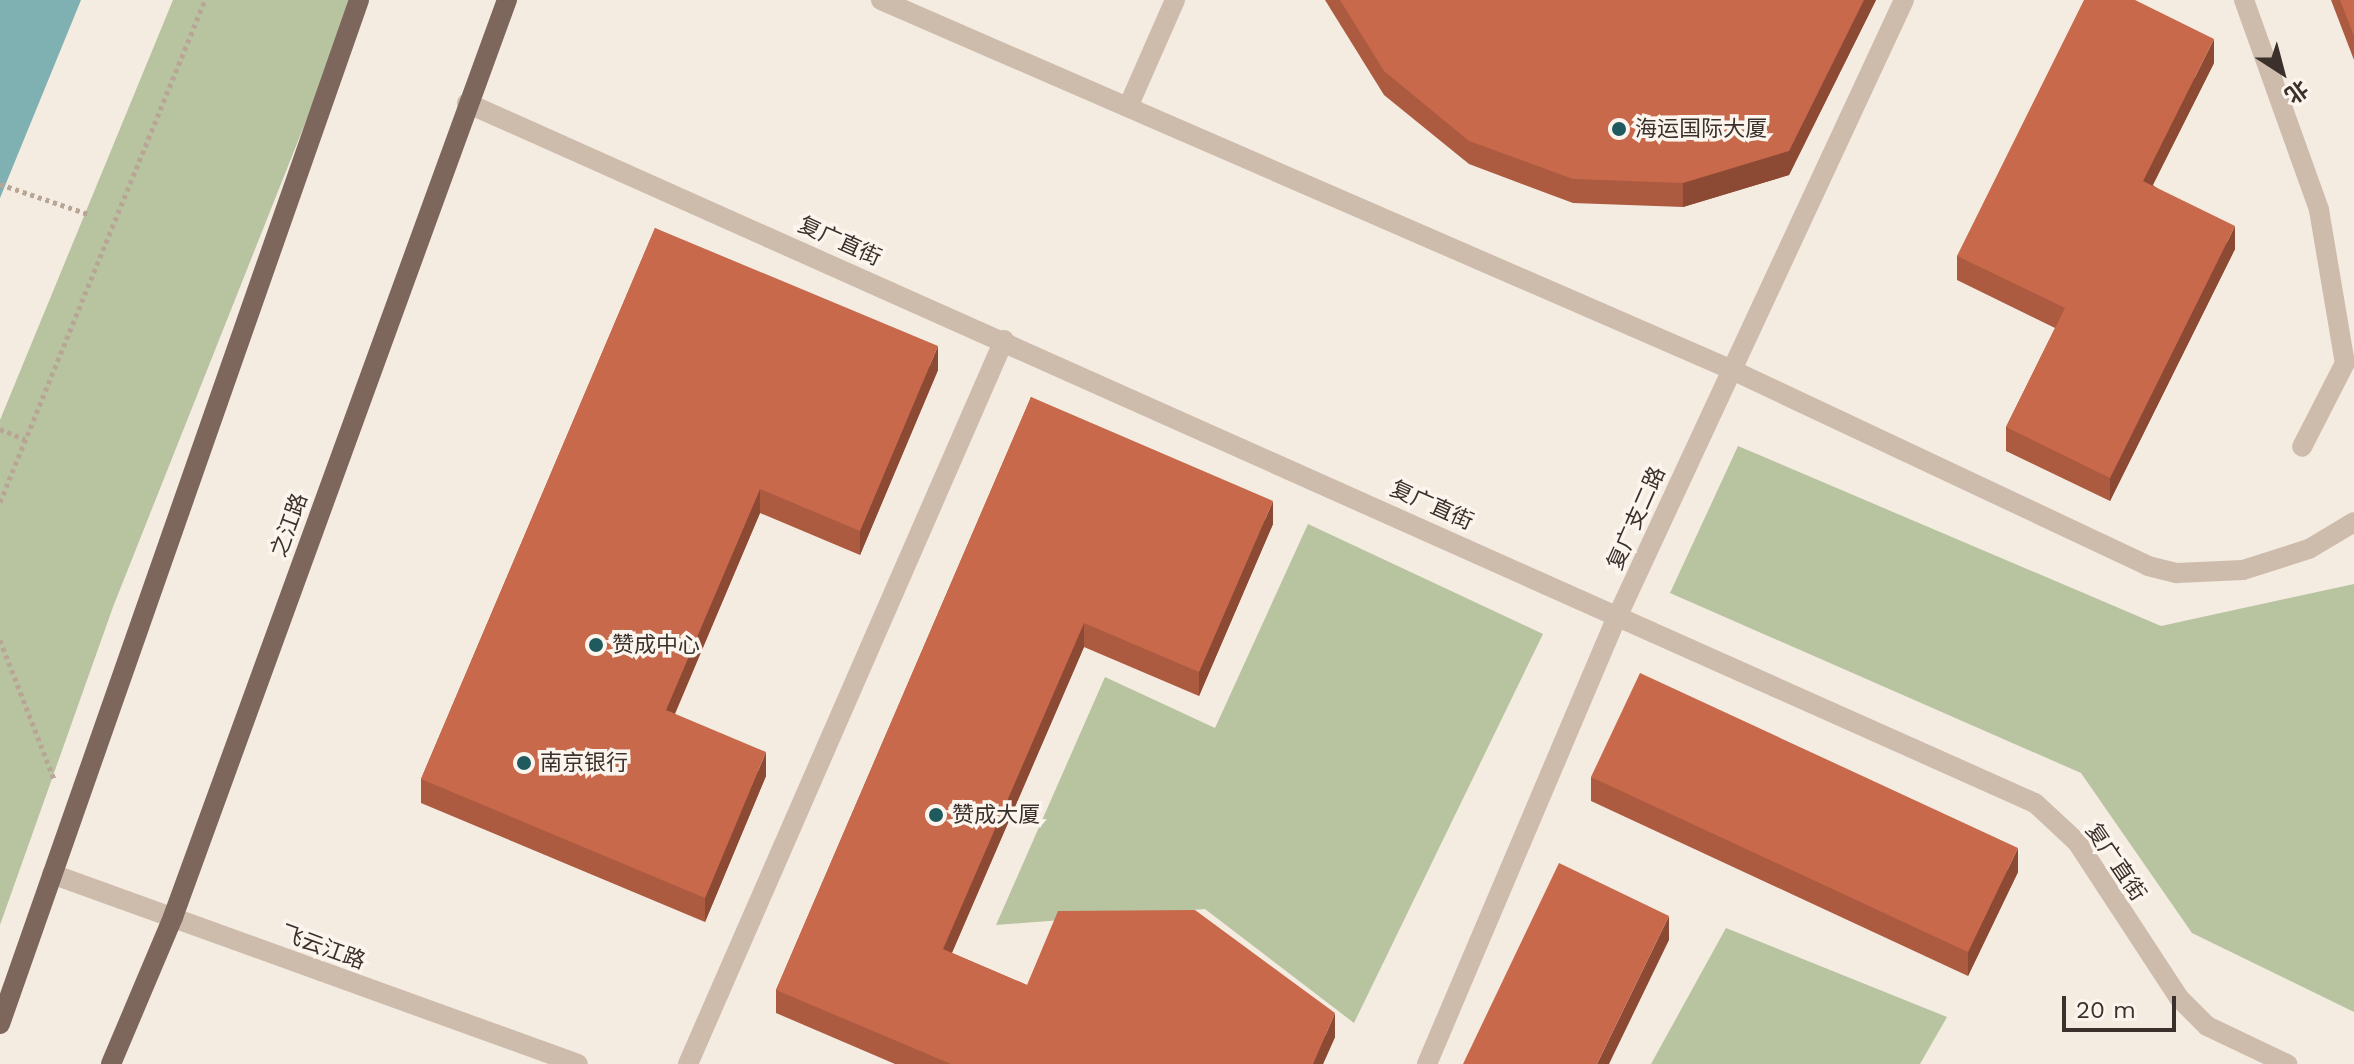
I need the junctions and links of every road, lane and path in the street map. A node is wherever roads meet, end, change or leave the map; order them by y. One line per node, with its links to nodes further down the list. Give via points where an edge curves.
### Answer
1 (205, 0): 15 (path)
2 (359, 0): 22 (main road)
3 (507, 0): 8 (main road, 之江路)
4 (881, 0): 9 (street)
5 (1175, 0): 9 (street)
6 (1904, 0): 13 (street, 复广支二路)
7 (2244, 0): 16 (street, via 2319,210 2345,363)
8 (467, 103): 12 (street, 复广直街); 23 (main road, 之江路)
9 (1128, 107): 13 (street)
10 (0, 184): 11 (path)
11 (91, 215)
12 (1004, 340): 19 (street, 复广直街); 27 (street)
13 (1730, 369): 18 (street, via 2148,566 2177,573 2243,570 2309,549); 19 (street, 复广支二路)
14 (0, 429): 15 (path)
15 (25, 439): 17 (path)
16 (2302, 447)
17 (0, 502)
18 (2354, 522)
19 (1618, 615): 28 (street, 复广支二路); 29 (street, 复广直街, via 2035,803 2077,842 2179,998 2207,1026)
20 (0, 640): 21 (path)
21 (58, 790)
22 (52, 874): 23 (street, 飞云江路); 24 (main road)
23 (173, 917): 25 (main road, 之江路); 26 (street, 飞云江路)
24 (0, 1024)
25 (111, 1064)
26 (578, 1064)
27 (688, 1064)
28 (1427, 1064)
29 (2287, 1064)

